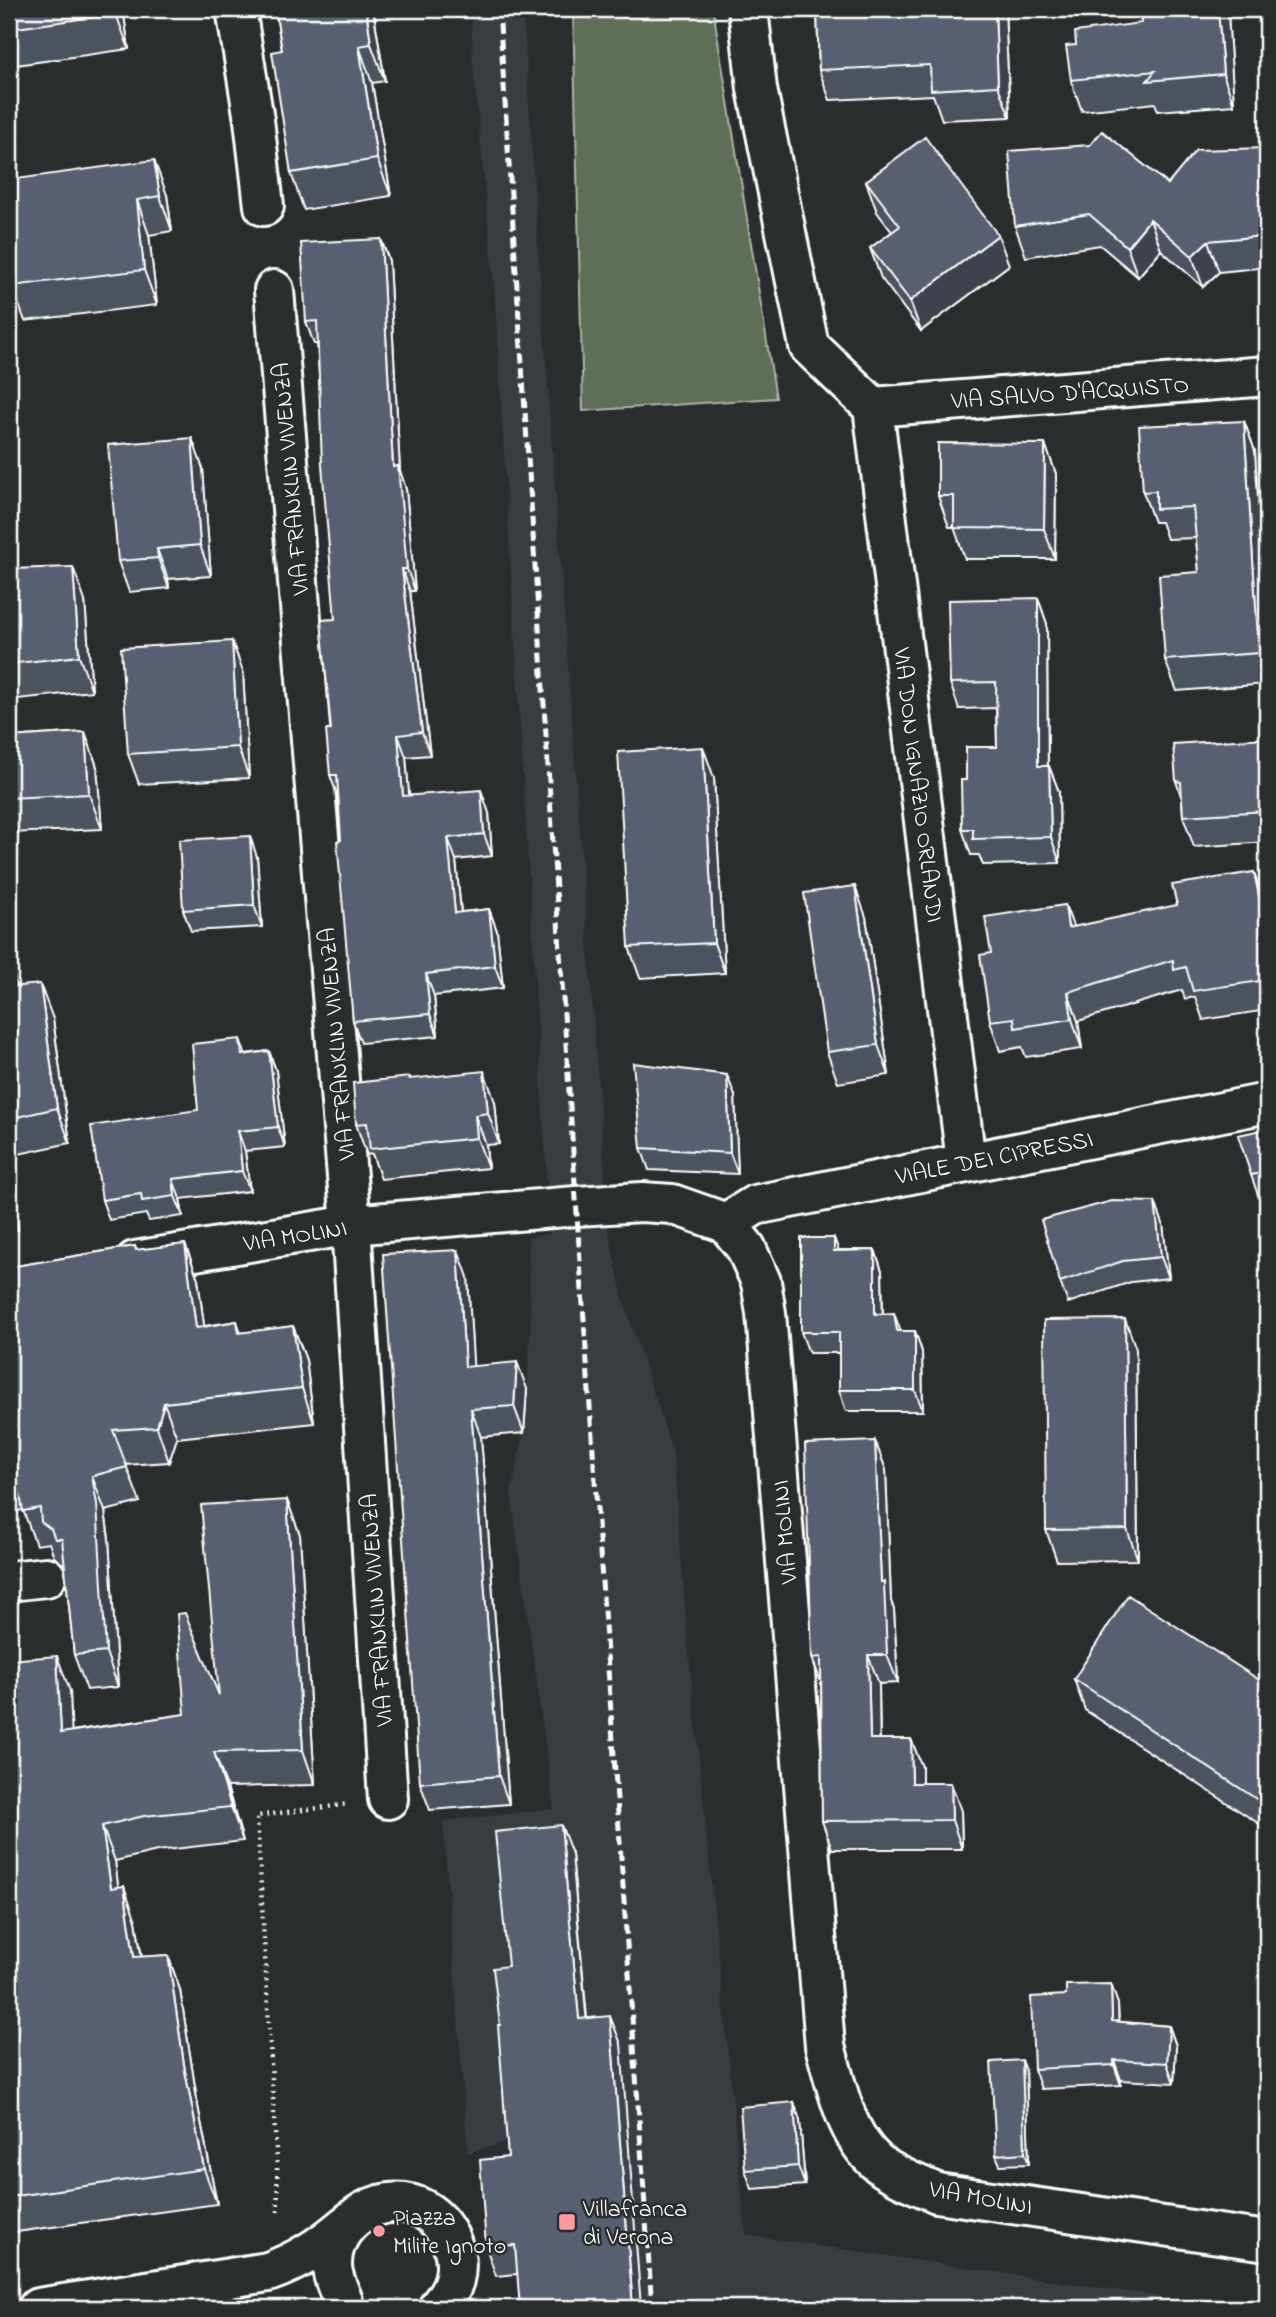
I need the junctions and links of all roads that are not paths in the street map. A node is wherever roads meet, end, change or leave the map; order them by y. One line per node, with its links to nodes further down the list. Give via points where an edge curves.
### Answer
1 (236, 9): 3 (street)
2 (748, 9): 6 (street, via 757,89 809,346)
3 (264, 206)
4 (274, 290): 10 (street, VIA FRANKLIN VIVENZA)
5 (1267, 376): 6 (street, VIA SALVO D'ACQUISTO)
6 (873, 407): 8 (street, VIA DON IGNAZIO ORLANDI)
7 (1267, 1103): 8 (street, VIALE DEI CIPRESSI)
8 (966, 1162): 9 (street, VIALE DEI CIPRESSI, via 755,1205)
9 (726, 1223): 10 (street, VIA MOLINI, via 672,1205 642,1202); 16 (street, VIA MOLINI, via 746,1248 761,1282 766,1313 825,2046 858,2141 881,2165 937,2193)
10 (351, 1226): 11 (street, VIA MOLINI); 14 (street, VIA FRANKLIN VIVENZA)
11 (105, 1266)
12 (46, 1577): 13 (street)
13 (9, 1581)
14 (388, 1800)
15 (346, 2225): 17 (street, via 315,2250); 18 (street, via 335,2246 332,2267); 20 (street, via 363,2211 388,2203 407,2203 436,2218 456,2256 455,2278)
16 (1267, 2241)
17 (268, 2272): 18 (street, via 297,2276); 19 (street)
18 (346, 2305)
19 (38, 2308)
20 (438, 2308)

